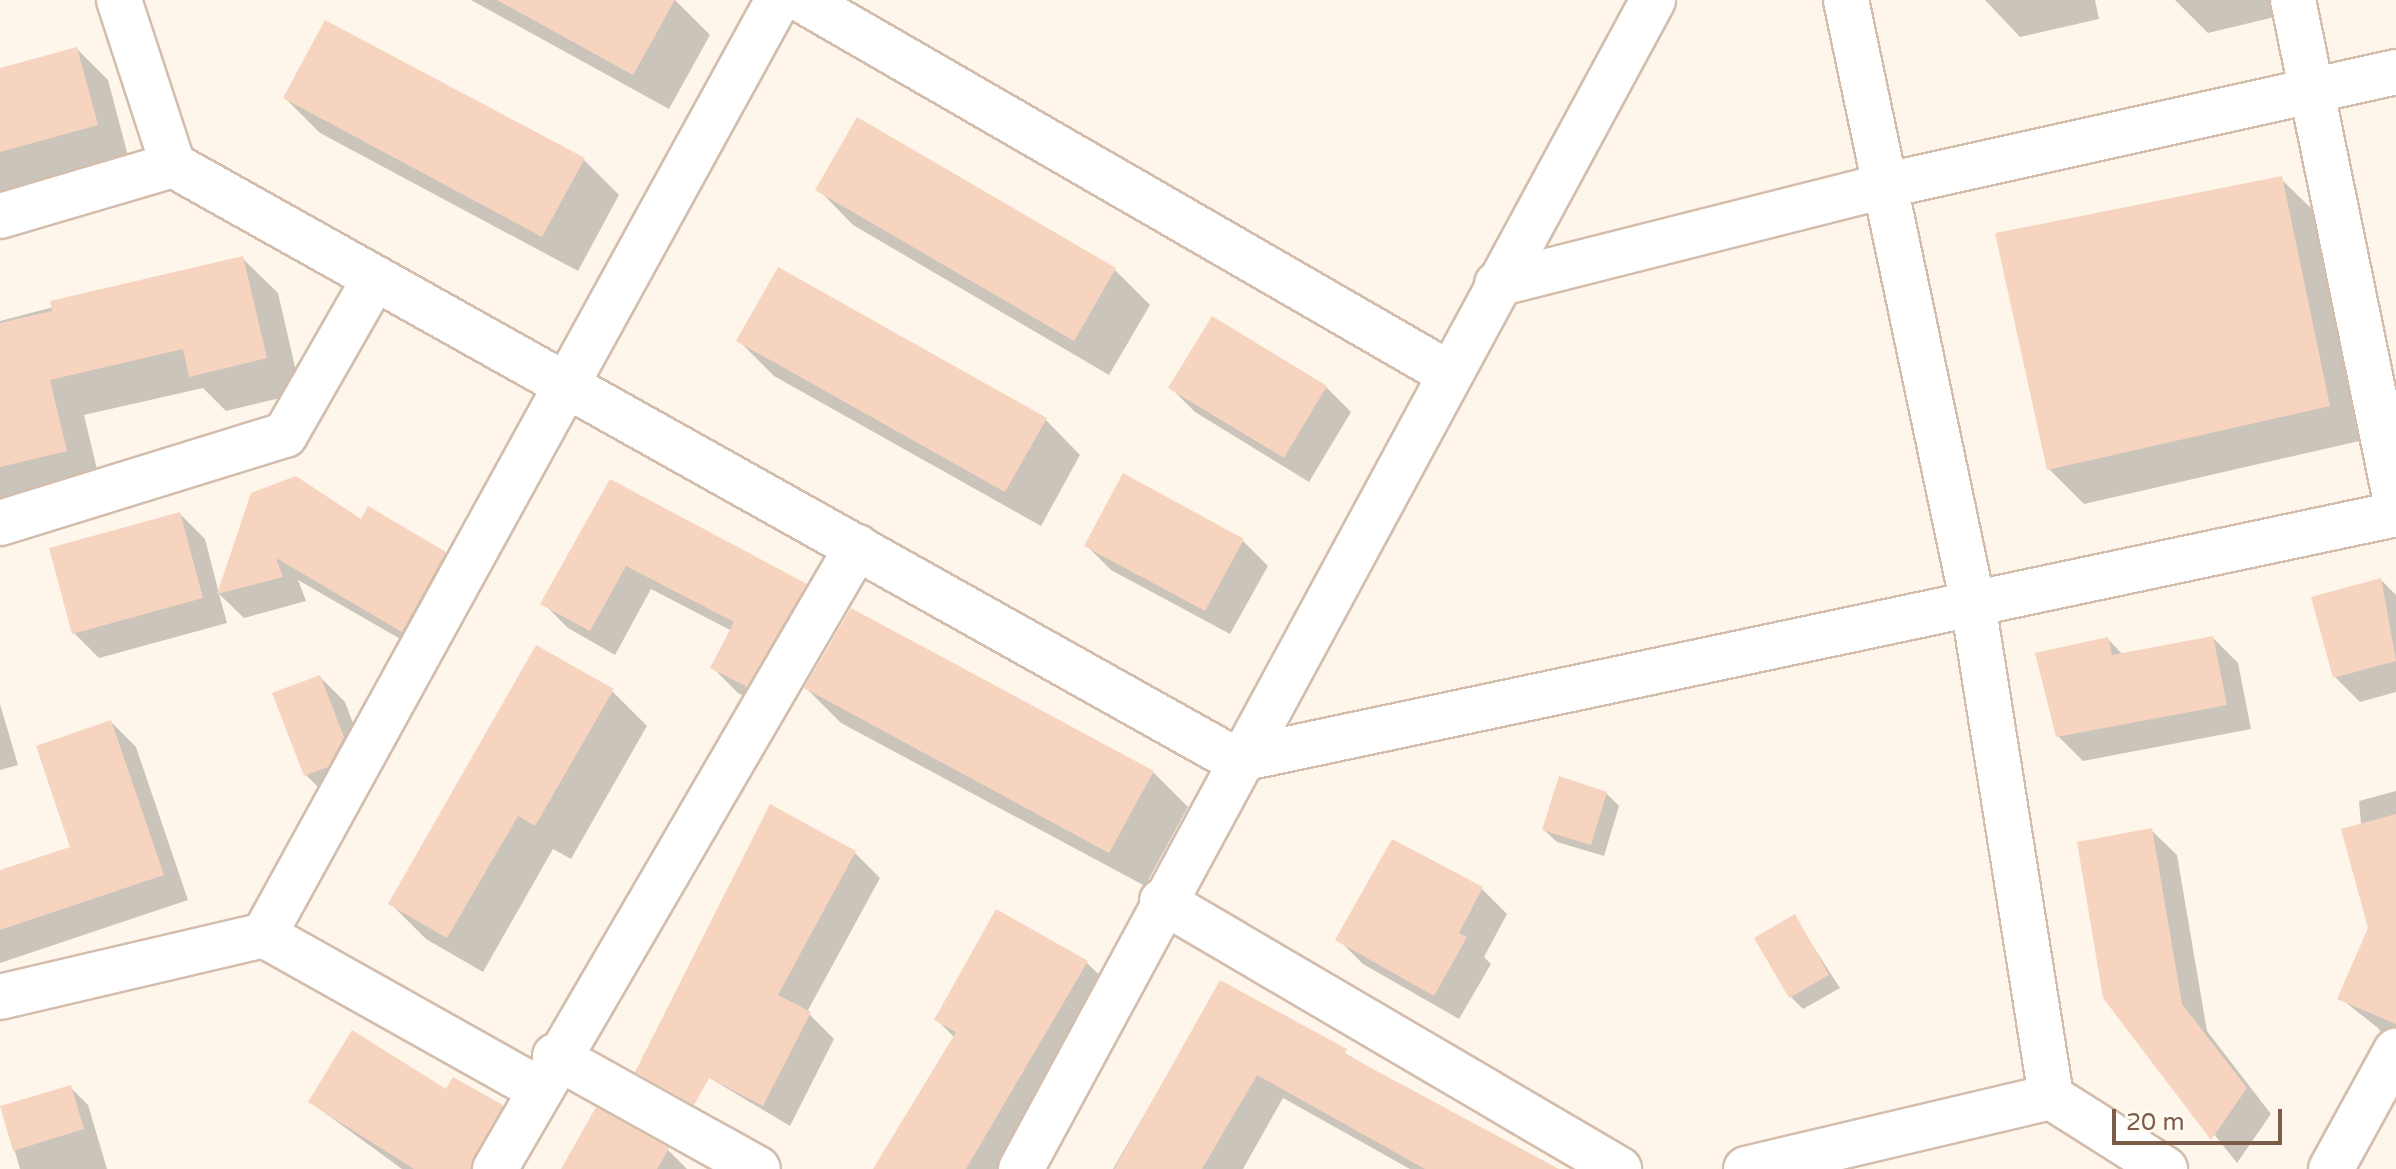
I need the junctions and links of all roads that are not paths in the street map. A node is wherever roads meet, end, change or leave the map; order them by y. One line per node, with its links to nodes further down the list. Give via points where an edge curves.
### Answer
1 (119, 0): 9 (street)
2 (778, 0): 15 (street)
3 (802, 0): 14 (street)
4 (1653, 0): 13 (street)
5 (1846, 0): 10 (street)
6 (2293, 0): 8 (street)
7 (2396, 72): 8 (street)
8 (2307, 89): 10 (street); 16 (street)
9 (173, 165): 11 (street); 12 (street)
10 (1883, 186): 13 (street); 20 (street)
11 (0, 216)
12 (375, 278): 15 (street); 18 (street, via 285,435)
13 (1497, 284): 14 (street)
14 (1448, 373): 21 (street)
15 (563, 382): 19 (street); 23 (street)
16 (2396, 502)
17 (2396, 514): 20 (street)
18 (0, 523)
19 (857, 547): 21 (street); 26 (street)
20 (1973, 604): 21 (street); 27 (street)
21 (1236, 760): 22 (street)
22 (1162, 901): 30 (street); 31 (street)
23 (264, 935): 24 (street); 26 (street)
24 (0, 997)
25 (2396, 1051): 34 (street)
26 (546, 1072): 28 (street); 29 (street)
27 (2051, 1097): 32 (street); 33 (street)
28 (495, 1169)
29 (758, 1169)
30 (1021, 1169)
31 (1619, 1169)
32 (1746, 1169)
33 (2165, 1169)
34 (2331, 1169)

